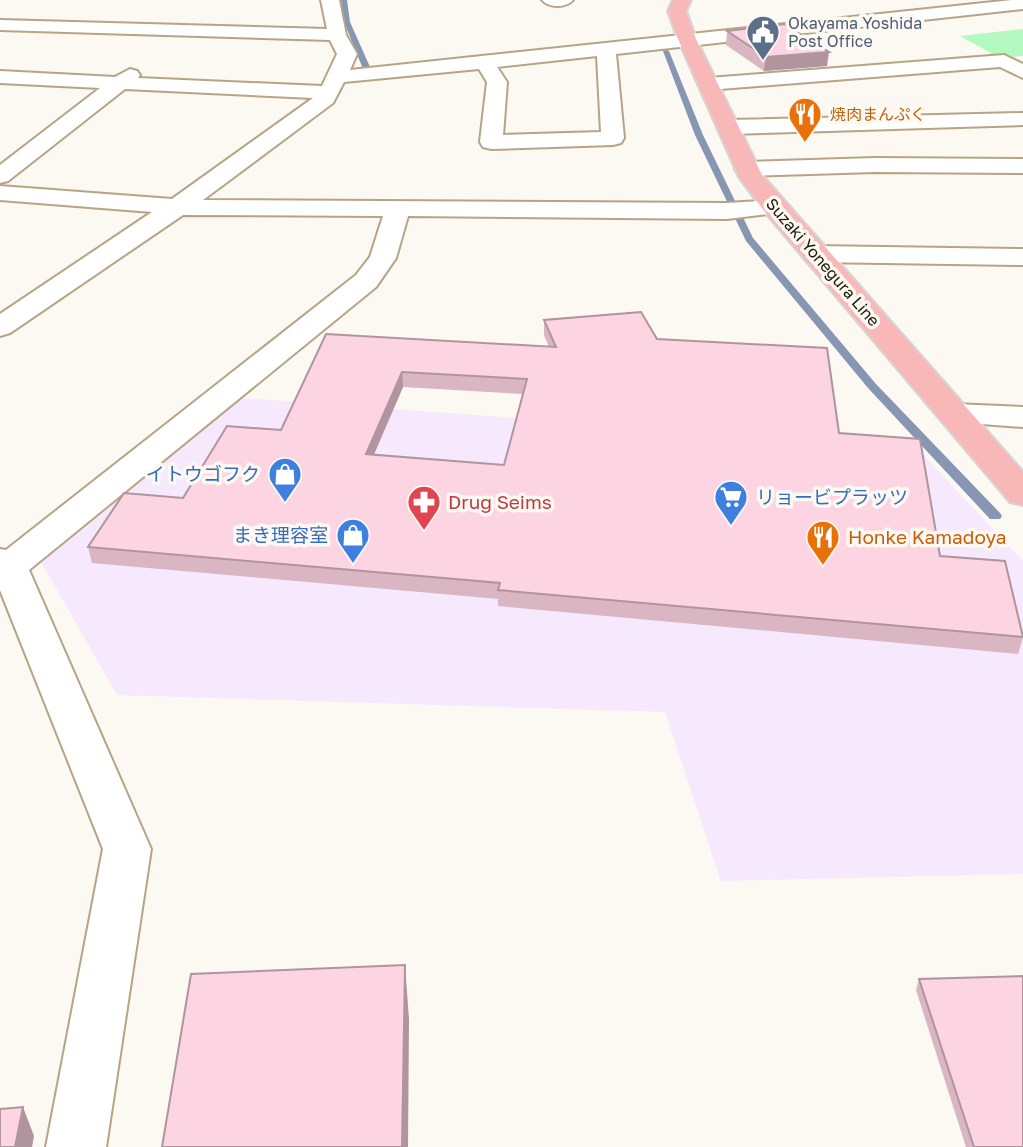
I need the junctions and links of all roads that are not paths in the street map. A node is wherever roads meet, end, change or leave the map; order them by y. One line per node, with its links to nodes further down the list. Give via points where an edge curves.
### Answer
1 (330, 0): 10 (street)
2 (551, 0): 3 (street)
3 (564, 0)
4 (682, 0): 11 (main road, Suzaki Yonegura Line)
5 (1023, 4): 11 (street)
6 (122, 9): 8 (street)
7 (0, 25): 8 (street)
8 (120, 29): 9 (street)
9 (187, 30): 10 (street); 16 (street)
10 (337, 35): 17 (street, via 347,54)
11 (674, 40): 12 (street); 18 (main road, Suzaki Yonegura Line)
12 (606, 49): 13 (street); 13 (street, via 613,138 491,142 497,82)
13 (484, 62): 17 (street)
14 (1023, 72): 18 (street, via 1004,61)
15 (0, 77): 16 (street)
16 (120, 82): 17 (street); 23 (street)
17 (335, 84): 25 (street, via 326,99)
18 (708, 84): 20 (main road, Suzaki Yonegura Line)
19 (1023, 119): 20 (street)
20 (729, 127): 22 (main road, Suzaki Yonegura Line)
21 (1023, 166): 22 (street, via 875,164)
22 (747, 169): 26 (main road, Suzaki Yonegura Line)
23 (0, 176)
24 (0, 192): 25 (street)
25 (177, 207): 27 (street); 30 (street)
26 (774, 207): 27 (street, via 734,211); 28 (main road, Suzaki Yonegura Line)
27 (398, 209): 34 (street, via 383,258 366,281)
28 (815, 254): 29 (street); 31 (main road, Suzaki Yonegura Line)
29 (1023, 257)
30 (0, 327)
31 (954, 414): 32 (street); 33 (main road, Suzaki Yonegura Line)
32 (1023, 416)
33 (1023, 494)
34 (4, 563): 35 (street, via 127,849)
35 (76, 1147)

